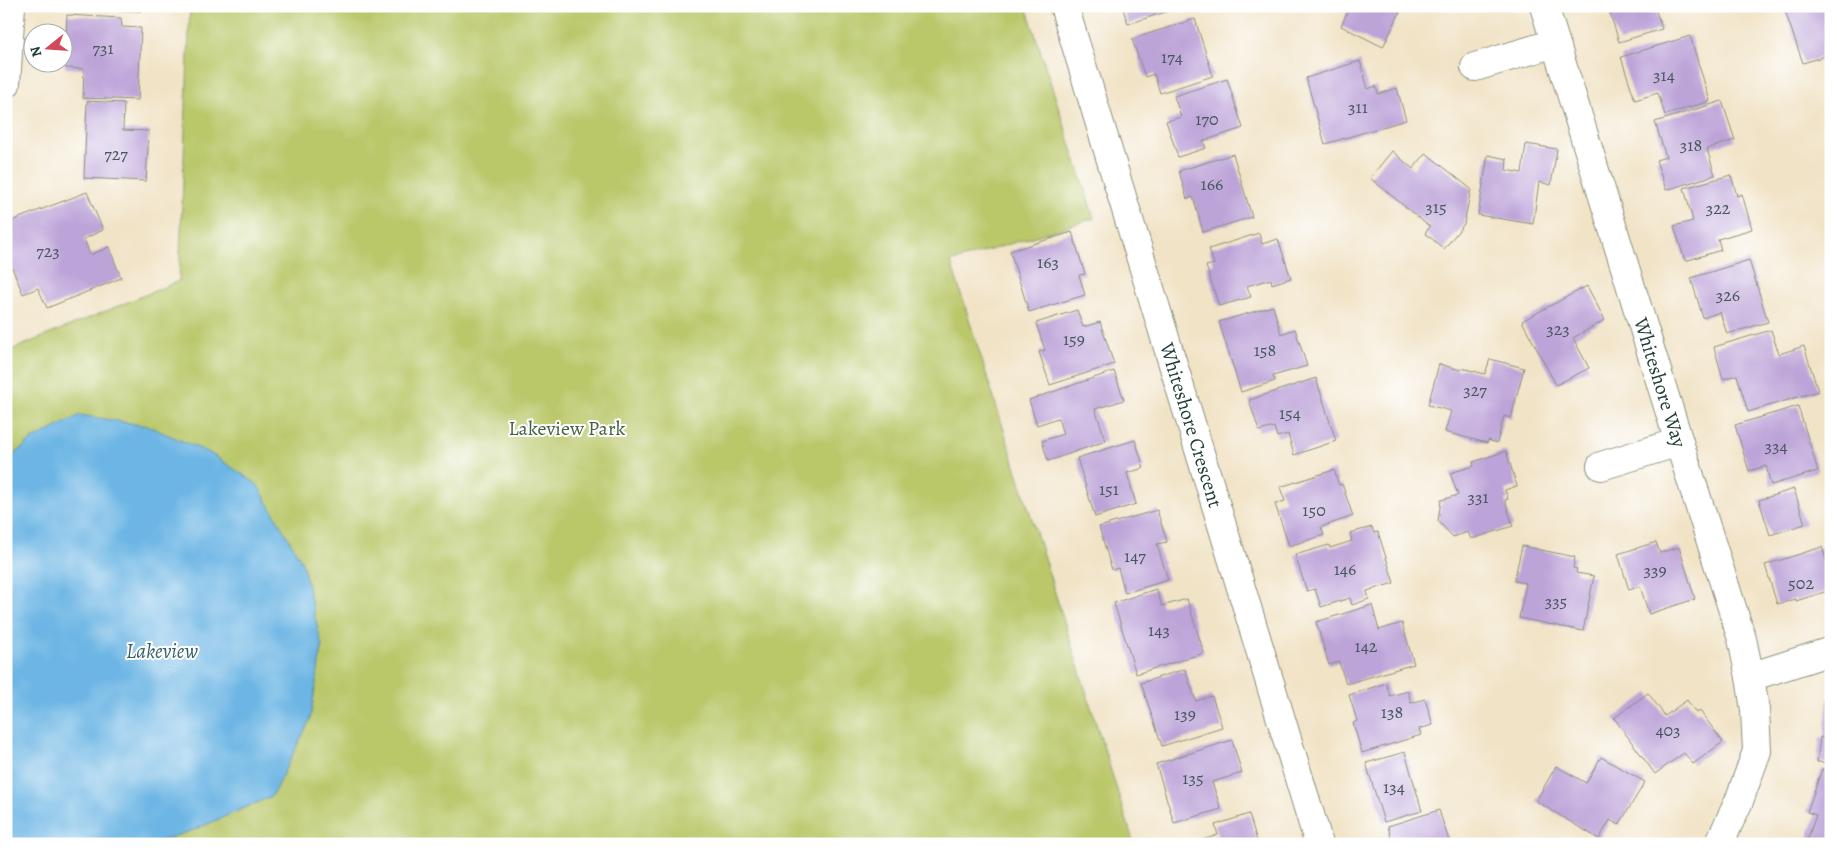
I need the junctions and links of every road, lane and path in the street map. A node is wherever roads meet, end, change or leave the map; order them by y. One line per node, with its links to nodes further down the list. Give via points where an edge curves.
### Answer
1 (11, 6): 6 (street)
2 (1064, 6): 11 (street, Whiteshore Crescent)
3 (1544, 6): 4 (street, Whiteshore Way)
4 (1555, 43): 5 (street); 7 (street, Whiteshore Way)
5 (1475, 67)
6 (6, 84)
7 (1679, 442): 8 (street); 10 (street, Whiteshore Way, via 1742,639)
8 (1601, 466)
9 (1831, 651): 10 (street)
10 (1750, 677): 12 (street, Whiteshore Way, via 1757,751)
11 (1319, 844)
12 (1720, 844)

